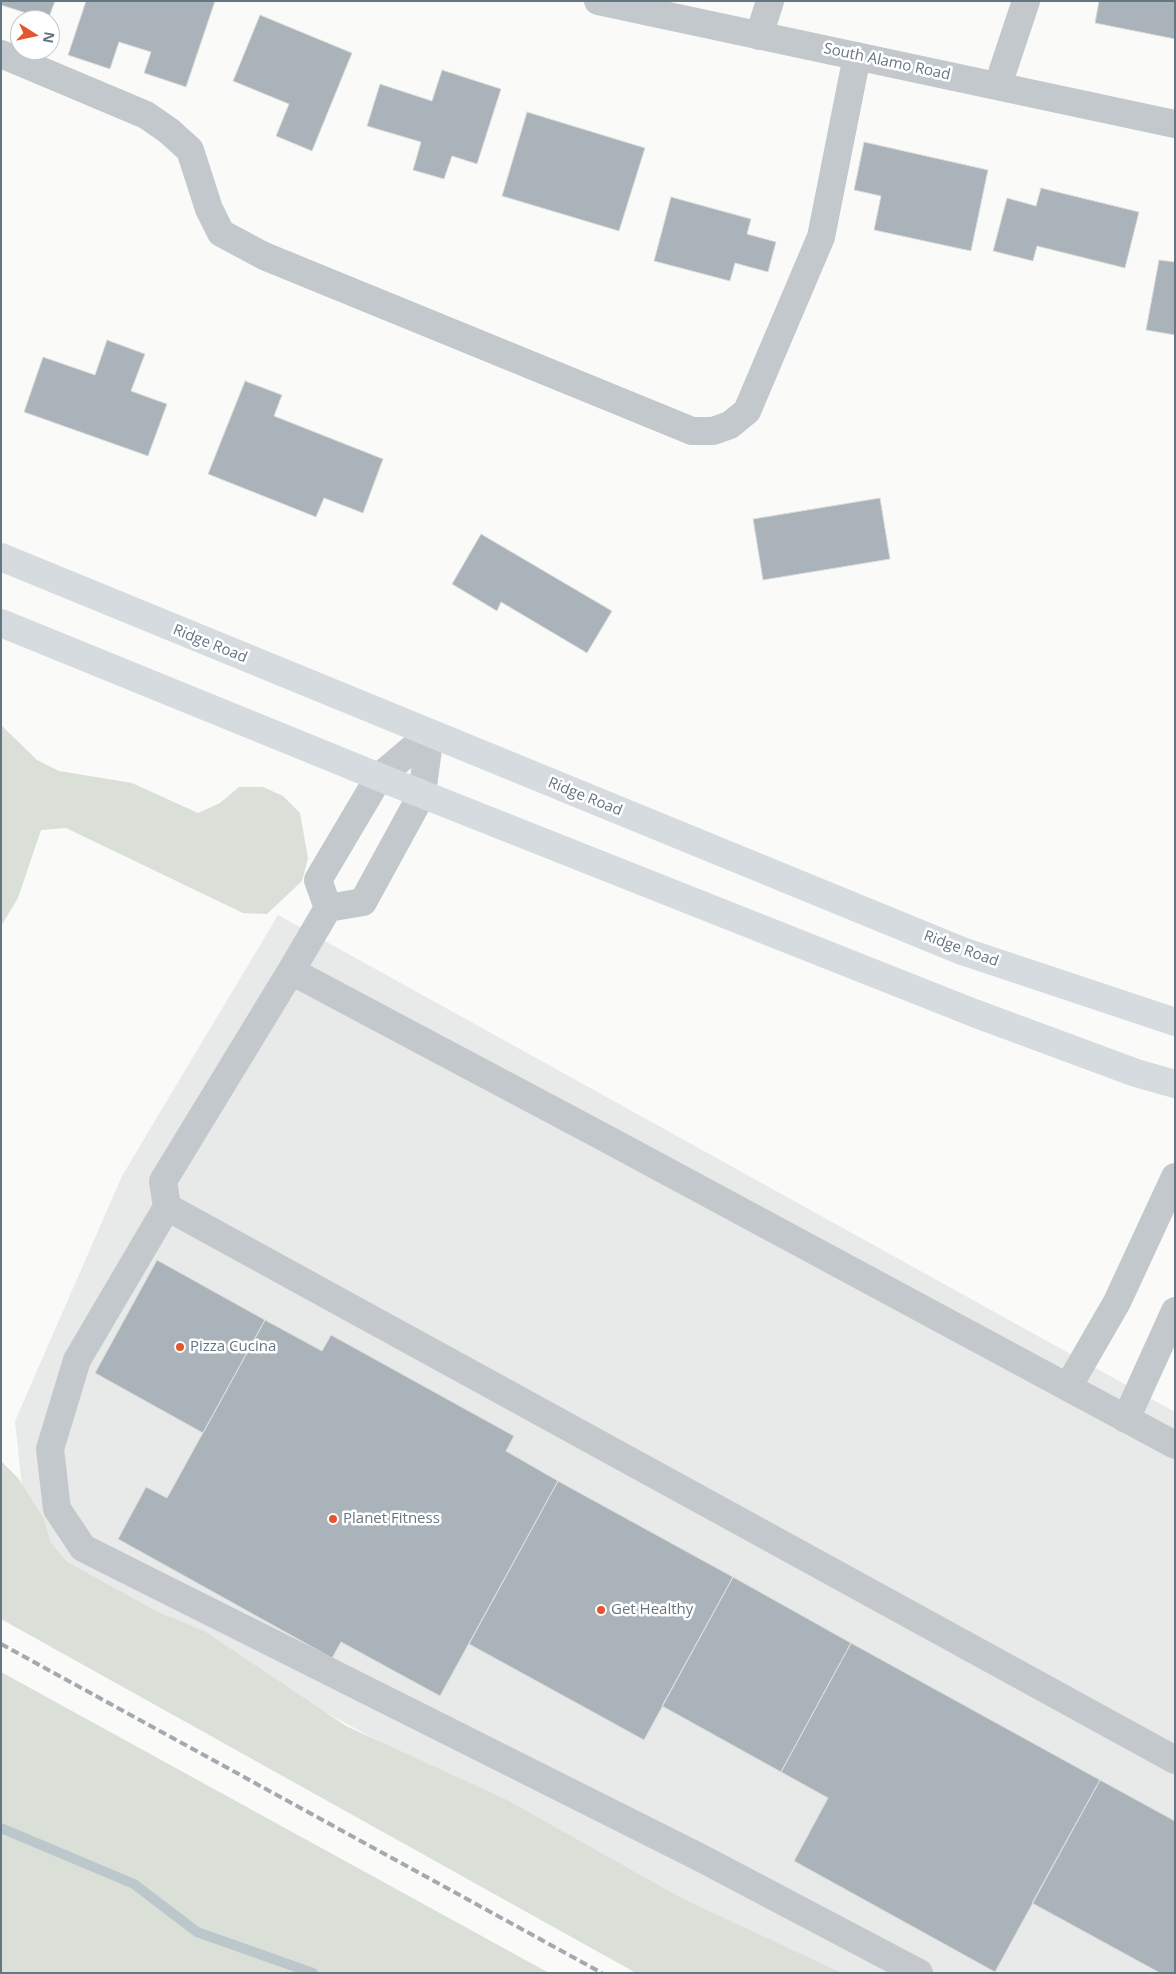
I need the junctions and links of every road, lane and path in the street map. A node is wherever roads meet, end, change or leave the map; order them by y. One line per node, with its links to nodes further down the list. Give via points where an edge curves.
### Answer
1 (598, 1): 4 (street, South Alamo Road)
2 (770, 1): 4 (street)
3 (1026, 1): 7 (street)
4 (758, 36): 6 (street, South Alamo Road)
5 (1, 54): 6 (street, via 146,115 169,131 190,150 209,209 221,233 264,256 692,431 713,431 730,425 747,411 821,237)
6 (857, 56): 7 (street, South Alamo Road)
7 (998, 86): 8 (street, South Alamo Road)
8 (1175, 124)
9 (1, 557): 11 (main road, Ridge Road)
10 (1, 624): 12 (main road)
11 (430, 734): 12 (street); 13 (street); 16 (main road, Ridge Road, via 962,951)
12 (379, 777): 13 (main road); 14 (street, via 318,880)
13 (422, 794): 14 (street, via 363,902); 17 (main road, via 974,1013 1136,1073)
14 (328, 908): 15 (street)
15 (291, 971): 19 (street, via 163,1181); 21 (street)
16 (1175, 1022)
17 (1175, 1084)
18 (1175, 1177): 21 (street, via 1116,1302)
19 (167, 1207): 24 (street); 25 (street, via 77,1360 50,1449 58,1509 83,1548 700,1858)
20 (1175, 1311): 22 (street)
21 (1068, 1387): 22 (street)
22 (1126, 1419): 23 (street)
23 (1175, 1445)
24 (1175, 1760)
25 (919, 1973)

